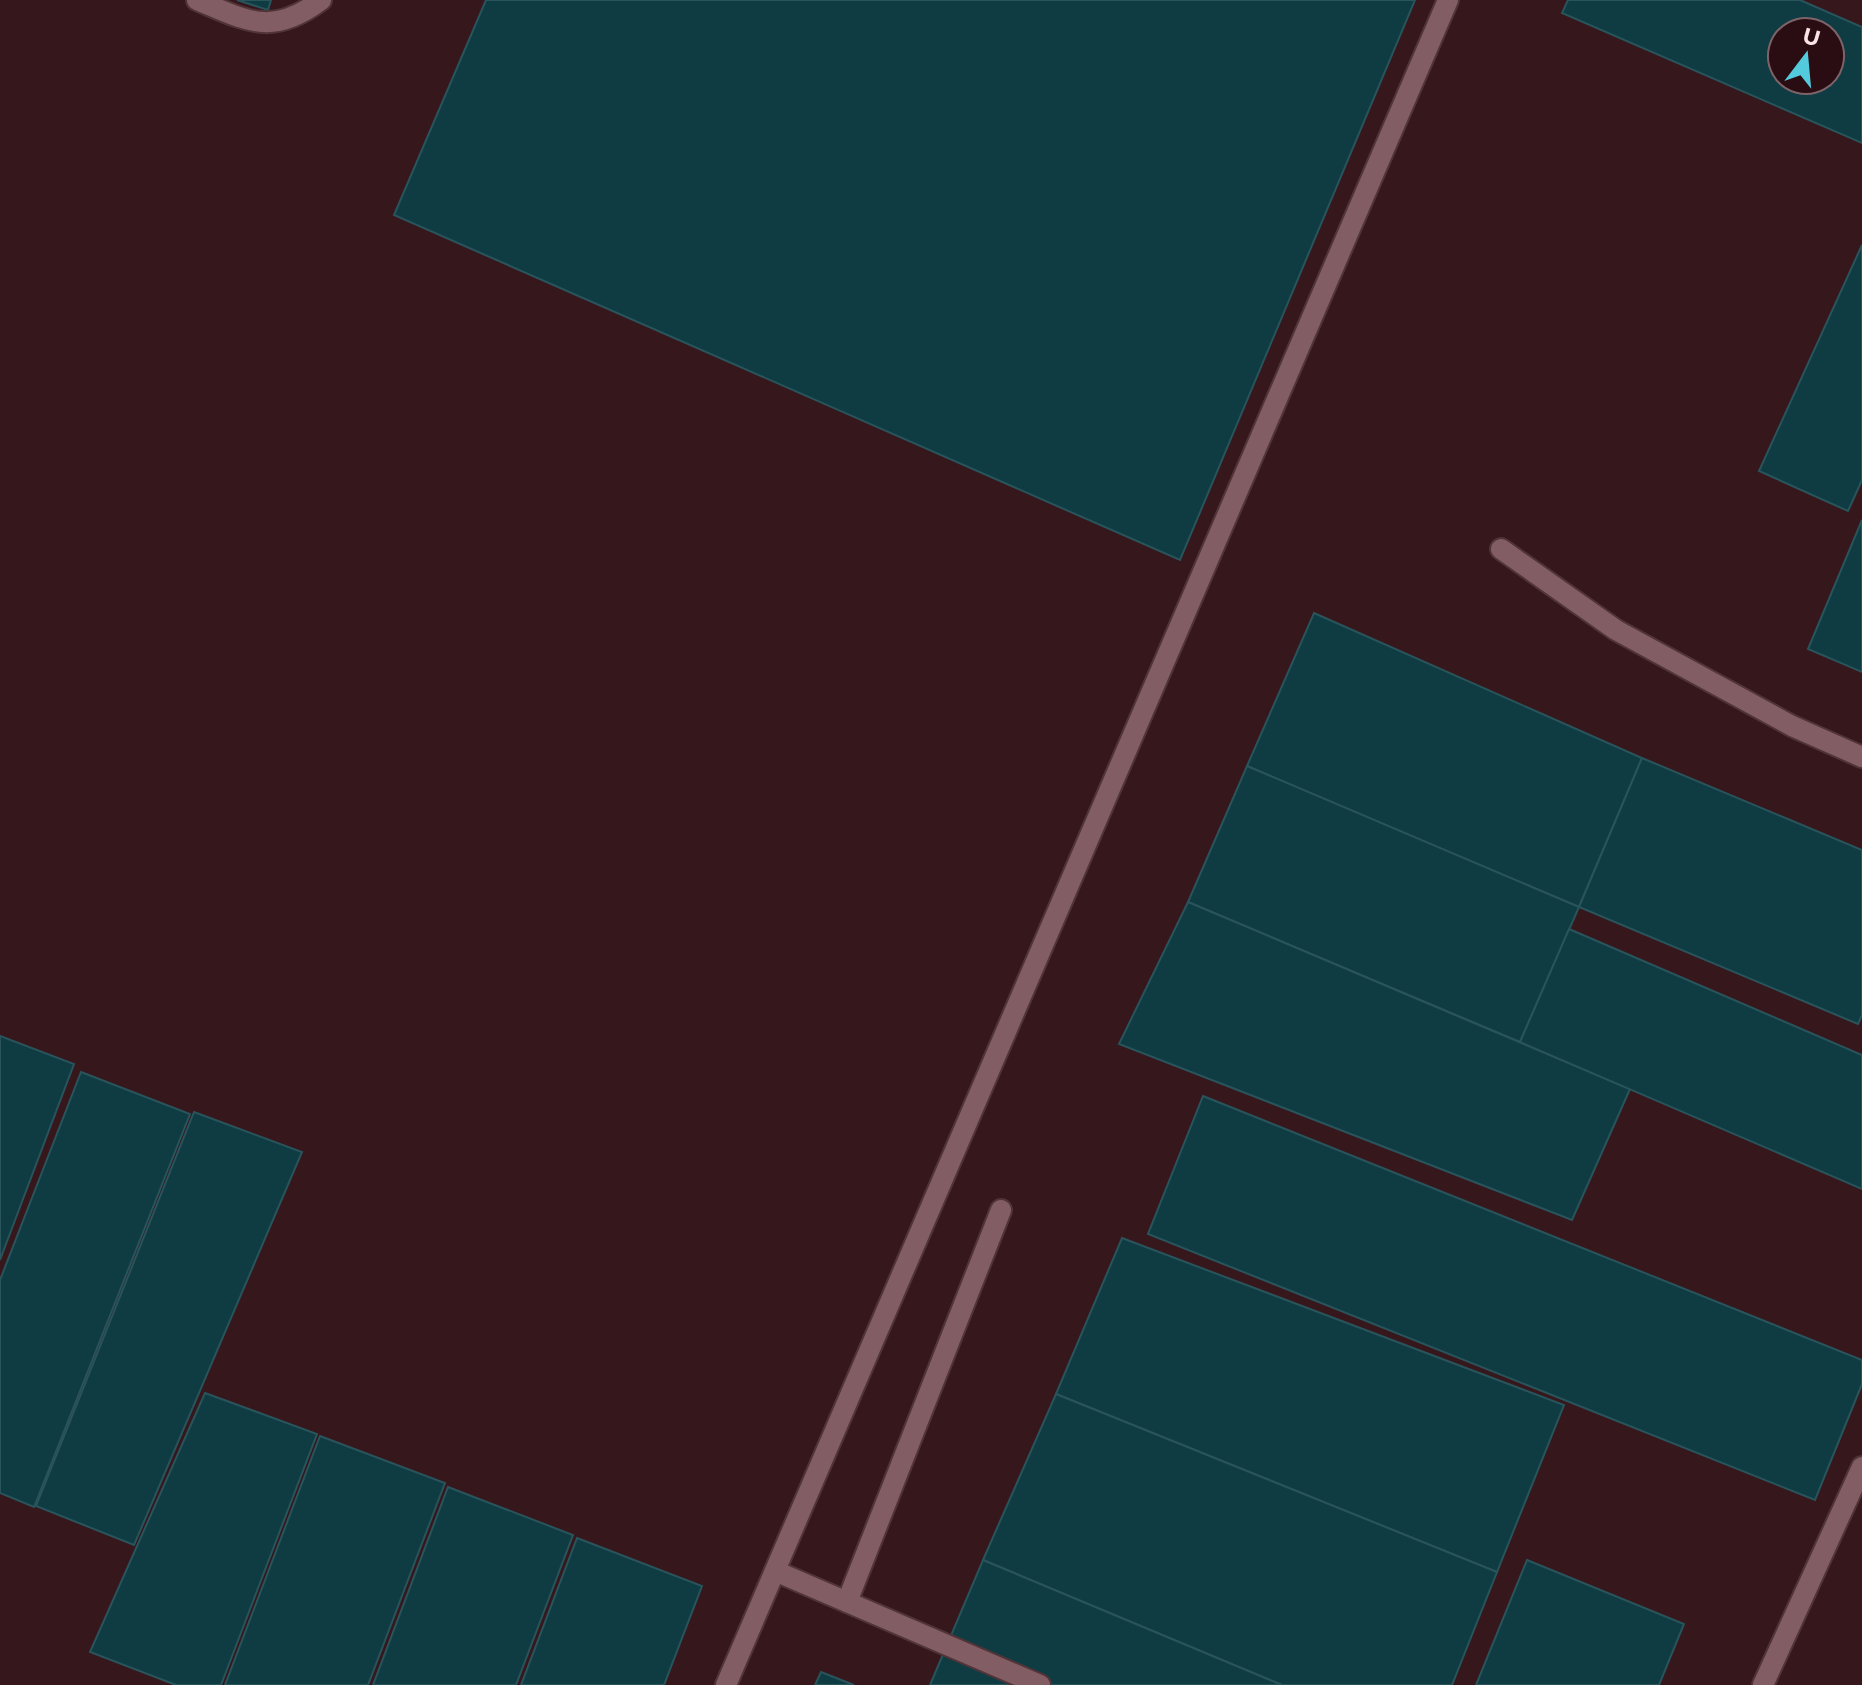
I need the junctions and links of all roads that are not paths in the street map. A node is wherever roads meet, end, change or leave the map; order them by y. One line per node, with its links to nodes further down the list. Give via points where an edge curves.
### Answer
1 (197, 0): 2 (lane, via 268,24 305,12)
2 (321, 0)
3 (1448, 0): 8 (lane)
4 (1501, 549): 5 (lane, via 1616,630 1792,726)
5 (1862, 757)
6 (1001, 1210): 9 (lane)
7 (1862, 1467): 12 (lane)
8 (775, 1571): 9 (lane); 10 (lane)
9 (847, 1602): 11 (lane)
10 (726, 1685)
11 (1040, 1685)
12 (1763, 1685)

